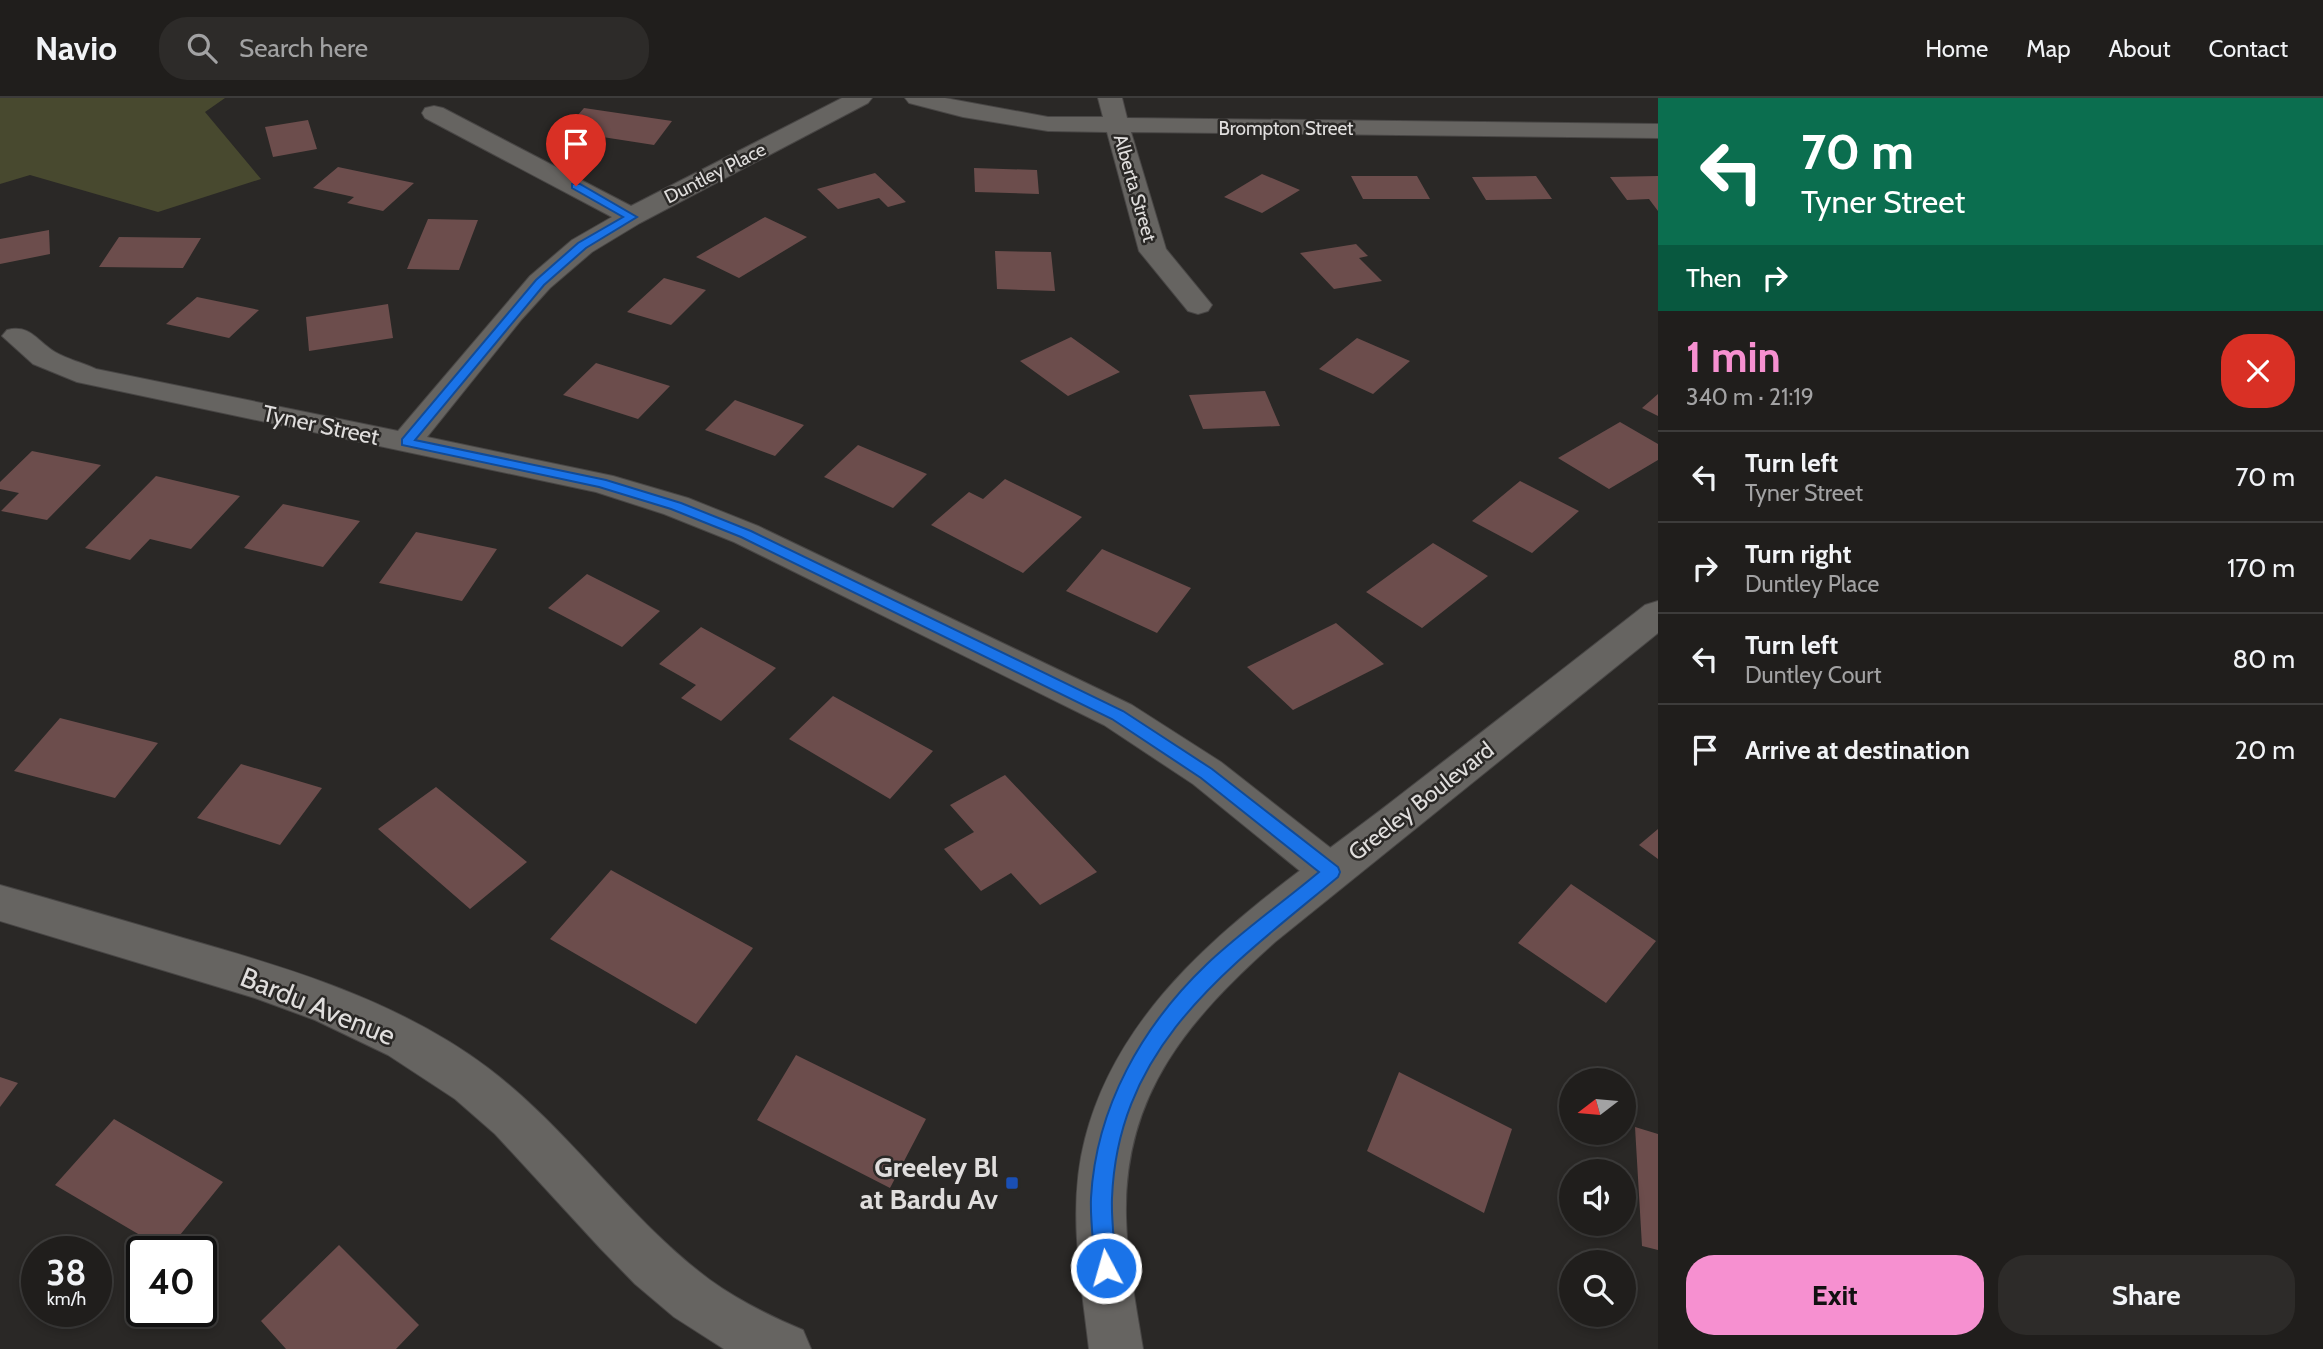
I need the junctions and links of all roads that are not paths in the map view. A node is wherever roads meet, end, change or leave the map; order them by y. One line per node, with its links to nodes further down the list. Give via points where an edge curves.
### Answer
1 (860, 98): 7 (street, Duntley Place)
2 (918, 98): 5 (street, Brompton Street, via 1016,120)
3 (1111, 98): 5 (street, Alberta Street)
4 (434, 113): 7 (street)
5 (1118, 127): 6 (street, Brompton Street); 8 (street, Alberta Street, via 1148,240)
6 (1658, 131)
7 (631, 217): 10 (street, Duntley Place, via 582,246 540,282)
8 (1198, 305)
9 (17, 336): 10 (street, Tyner Street, via 44,358 88,376)
10 (406, 442): 12 (street, Tyner Street, via 601,483 746,534 1118,715 1207,773)
11 (1658, 614): 12 (street, Greeley Boulevard)
12 (1331, 872): 15 (street, Greeley Boulevard, via 1214,970 1163,1026 1131,1077 1109,1141 1101,1199)
13 (0, 902): 14 (street, Bardu Avenue, via 247,975 358,1016 420,1049 472,1084 535,1139 662,1277 714,1316)
14 (784, 1349)
15 (1116, 1349)

